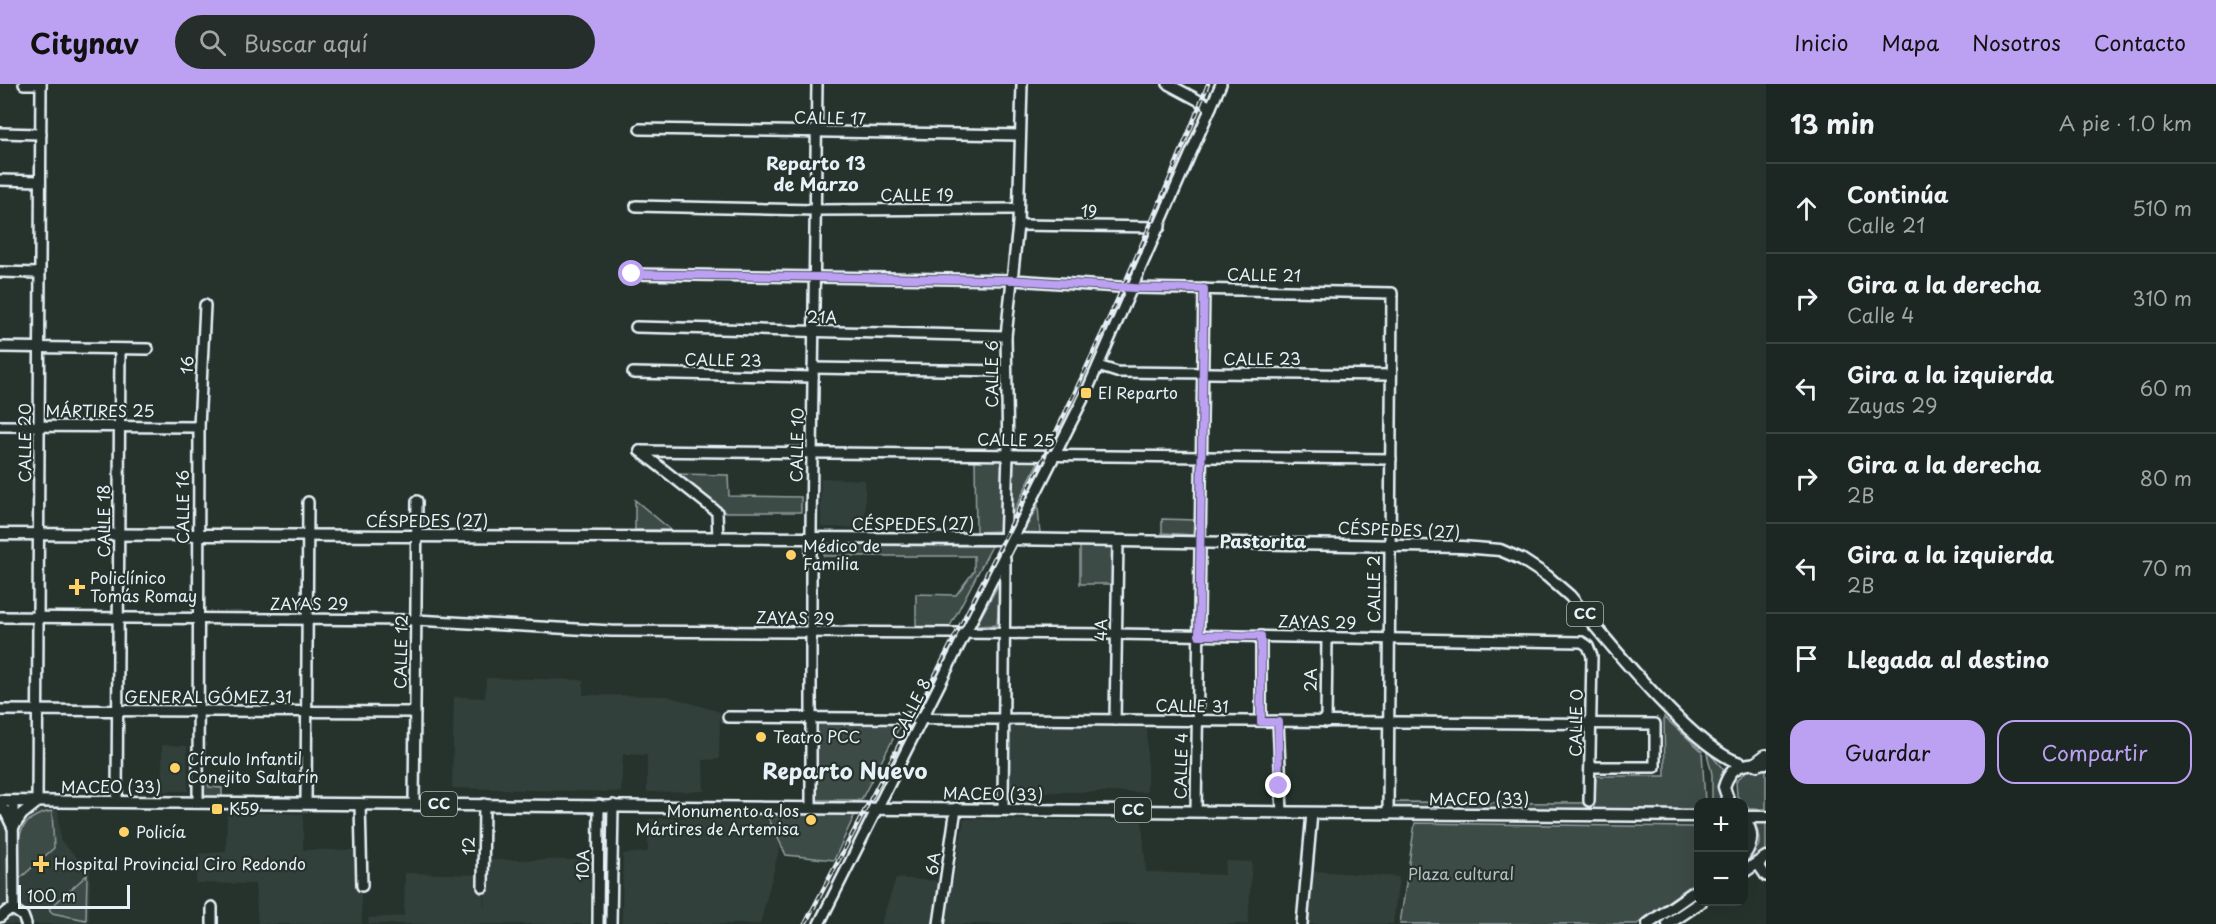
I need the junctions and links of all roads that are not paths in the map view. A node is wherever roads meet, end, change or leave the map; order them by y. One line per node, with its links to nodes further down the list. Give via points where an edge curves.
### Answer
1 (24, 84): 2 (street)
2 (41, 84): 11 (street, CALLE 20)
3 (818, 84): 10 (street, CALLE 10)
4 (1022, 84): 12 (street, CALLE 6)
5 (1168, 84): 7 (street)
6 (1221, 84): 7 (street, CALLE 8)
7 (1211, 107): 19 (street, CALLE 8)
8 (640, 129): 10 (street, CALLE 17)
9 (0, 133): 11 (street)
10 (817, 133): 12 (street, CALLE 17); 17 (street, CALLE 10)
11 (41, 134): 14 (street, CALLE 20)
12 (1020, 135): 16 (street, CALLE 6)
13 (0, 180): 14 (street)
14 (40, 181): 21 (street, CALLE 20)
15 (636, 206): 17 (street, CALLE 19)
16 (1018, 209): 17 (street, CALLE 19); 18 (street, CALLE 6)
17 (814, 210): 23 (street, CALLE 10)
18 (1018, 225): 19 (street, 19); 24 (street, CALLE 6)
19 (1160, 227): 25 (street, CALLE 8)
20 (0, 272): 21 (street)
21 (39, 273): 33 (street, CALLE 20)
22 (632, 274): 23 (street, CALLE 21)
23 (813, 276): 24 (street, CALLE 21); 30 (street, CALLE 10)
24 (1014, 280): 25 (street, CALLE 21); 31 (street, CALLE 6)
25 (1134, 288): 26 (street, CALLE 21); 36 (street, CALLE 8)
26 (1204, 289): 27 (street, CALLE 21); 40 (street, CALLE 4)
27 (1392, 293): 41 (street, CALLE 2)
28 (205, 305): 45 (street, 16)
29 (636, 327): 30 (street, 21A)
30 (813, 332): 31 (street, 21A); 38 (street, CALLE 10)
31 (1006, 336): 37 (street, CALLE 6)
32 (0, 347): 33 (street)
33 (39, 348): 34 (street); 43 (street, CALLE 20)
34 (120, 349): 35 (street); 44 (street, CALLE 18)
35 (148, 349)
36 (1098, 366): 40 (street, CALLE 23, via 1117,372); 48 (street, CALLE 8)
37 (1006, 371): 38 (street, CALLE 23); 47 (street, CALLE 6)
38 (813, 372): 39 (street, CALLE 23); 46 (street, CALLE 10)
39 (633, 373)
40 (1203, 374): 41 (street, CALLE 23); 49 (street, CALLE 4)
41 (1391, 375): 50 (street, CALLE 2)
42 (0, 426): 43 (street, MÁRTIRES 25)
43 (41, 426): 44 (street, MÁRTIRES 25); 54 (street, CALLE 20)
44 (120, 426): 45 (street, MÁRTIRES 25); 55 (street, CALLE 18)
45 (199, 427): 56 (street, CALLE 16)
46 (812, 454): 47 (street, CALLE 25); 59 (street, CALLE 25, via 640,451 717,512); 60 (street, CALLE 10)
47 (1008, 454): 48 (street, CALLE 25); 61 (street, CALLE 6)
48 (1056, 456): 49 (street, CALLE 25); 61 (street, CALLE 8)
49 (1202, 458): 50 (street, CALLE 25); 63 (street, CALLE 4)
50 (1391, 459): 64 (street, CALLE 2)
51 (417, 501): 58 (street, CALLE 12)
52 (308, 502): 57 (street)
53 (0, 534): 54 (main road, CÉSPEDES (27) / CC)
54 (40, 534): 55 (main road, CÉSPEDES (27) / CC); 67 (street, CALLE 20)
55 (119, 534): 56 (main road, CÉSPEDES (27) / CC); 68 (street, CALLE 18)
56 (198, 535): 57 (main road, CÉSPEDES (27) / CC); 69 (street, CALLE 16)
57 (309, 536): 58 (main road, CÉSPEDES (27) / CC); 70 (street)
58 (417, 536): 59 (main road, CÉSPEDES (27) / CC); 71 (street, CALLE 12)
59 (718, 538): 60 (main road, CÉSPEDES (27) / CC)
60 (811, 538): 61 (main road, CÉSPEDES (27) / CC); 72 (street, CALLE 10)
61 (1009, 539): 62 (main road, CÉSPEDES (27) / CC); 65 (street, CALLE 8)
62 (1118, 541): 63 (main road, CÉSPEDES (27) / CC); 75 (street, 4A)
63 (1200, 542): 64 (main road, CÉSPEDES (27) / CC); 76 (street, CALLE 4)
64 (1390, 544): 79 (street, CALLE 2); 99 (main road, CÉSPEDES (27) / CC, via 1500,550 1521,559 1570,596 1698,738 1727,760)
65 (1005, 556): 73 (street, CALLE 8); 74 (street)
66 (0, 617): 67 (street, ZAYAS 29)
67 (38, 617): 68 (street, ZAYAS 29); 82 (street, CALLE 20)
68 (118, 618): 69 (street, ZAYAS 29); 83 (street, CALLE 18)
69 (198, 619): 70 (street, ZAYAS 29); 84 (street, CALLE 16)
70 (308, 619): 71 (street, ZAYAS 29); 85 (street)
71 (416, 620): 72 (street, ZAYAS 29, via 611,631); 86 (street, CALLE 12)
72 (811, 633): 73 (street, ZAYAS 29); 89 (street, CALLE 10)
73 (965, 634): 74 (street, ZAYAS 29); 88 (street, CALLE 8)
74 (1004, 634): 75 (street, ZAYAS 29); 90 (street)
75 (1116, 634): 76 (street, ZAYAS 29); 91 (street, 4A)
76 (1199, 635): 77 (street, ZAYAS 29); 92 (street, CALLE 4)
77 (1261, 636): 78 (street, ZAYAS 29); 93 (street)
78 (1326, 637): 79 (street, ZAYAS 29); 95 (street, 2A)
79 (1389, 638): 80 (street, ZAYAS 29, via 1582,642); 96 (street, CALLE 2)
80 (1588, 646): 97 (street, CALLE 0, via 1592,656)
81 (0, 710): 82 (street, GENERAL GÓMEZ 31)
82 (38, 711): 83 (street, GENERAL GÓMEZ 31); 106 (street, CALLE 20)
83 (118, 711): 84 (street, GENERAL GÓMEZ 31); 104 (street, CALLE 18)
84 (198, 712): 85 (street, GENERAL GÓMEZ 31); 107 (street, CALLE 16)
85 (307, 712): 86 (street, GENERAL GÓMEZ 31); 108 (street)
86 (415, 712): 110 (street, CALLE 12)
87 (728, 717): 89 (street, CALLE 31)
88 (923, 717): 89 (street, CALLE 31); 90 (street, CALLE 31); 115 (street, CALLE 8)
89 (811, 718): 114 (street, CALLE 10)
90 (1005, 719): 91 (street, CALLE 31); 118 (street)
91 (1115, 720): 92 (street, CALLE 31)
92 (1197, 721): 93 (street, CALLE 31); 119 (street, CALLE 4)
93 (1261, 722): 94 (street, CALLE 31)
94 (1278, 722): 95 (street, CALLE 31); 120 (street)
95 (1326, 722): 96 (street, CALLE 31)
96 (1388, 723): 97 (street, CALLE 31); 122 (street, CALLE 2)
97 (1592, 724): 100 (street, CALLE 0); 100 (street, CALLE 31, via 1655,724 1654,767)
98 (1763, 761): 99 (main road, CC)
99 (1740, 763): 101 (main road, via 1724,787)
100 (1590, 767): 105 (street, CALLE 0)
101 (1728, 798)
102 (0, 801): 103 (main road, MACEO (33) / CC)
103 (13, 801): 106 (main road, MACEO (33) / CC); 127 (street)
104 (117, 801): 106 (main road, MACEO (33) / CC); 107 (main road, MACEO (33) / CC)
105 (1589, 801)
106 (37, 802): 127 (main road)
107 (198, 803): 108 (main road, MACEO (33) / CC)
108 (306, 803): 109 (main road, MACEO (33) / CC)
109 (360, 804): 110 (main road, MACEO (33) / CC); 132 (street)
110 (414, 804): 111 (main road, MACEO (33) / CC)
111 (484, 804): 112 (main road, MACEO (33) / CC); 133 (street, 12)
112 (598, 805): 113 (main road, MACEO (33) / CC); 141 (street, 10A)
113 (613, 805): 114 (main road, MACEO (33) / CC); 142 (street, 10A)
114 (811, 807): 115 (main road, MACEO (33) / CC)
115 (878, 807): 117 (main road, MACEO (33) / CC); 143 (street, CALLE 8)
116 (0, 808): 127 (main road)
117 (956, 808): 118 (main road, MACEO (33) / CC); 144 (street, 6A)
118 (1003, 809): 119 (main road, MACEO (33) / CC)
119 (1196, 811): 120 (main road, MACEO (33) / CC)
120 (1282, 812): 121 (main road, MACEO (33) / CC)
121 (1312, 813): 122 (main road, MACEO (33) / CC); 145 (street)
122 (1388, 814): 123 (main road, MACEO (33) / CC)
123 (1694, 816)
124 (1766, 817): 125 (main road)
125 (1748, 818)
126 (1748, 826): 128 (main road, via 1752,832)
127 (14, 827): 137 (street)
128 (1748, 848)
129 (1761, 860): 130 (main road); 131 (street)
130 (1748, 869)
131 (1766, 876)
132 (362, 886)
133 (483, 887)
134 (1694, 892): 146 (main road)
135 (1695, 906): 147 (main road)
136 (212, 907): 140 (street)
137 (14, 910): 138 (street); 139 (street, via 24,916)
138 (0, 917)
139 (26, 924)
140 (212, 924)
141 (598, 924)
142 (611, 924)
143 (819, 924)
144 (939, 924)
145 (1302, 924)
146 (1648, 924)
147 (1668, 924)

